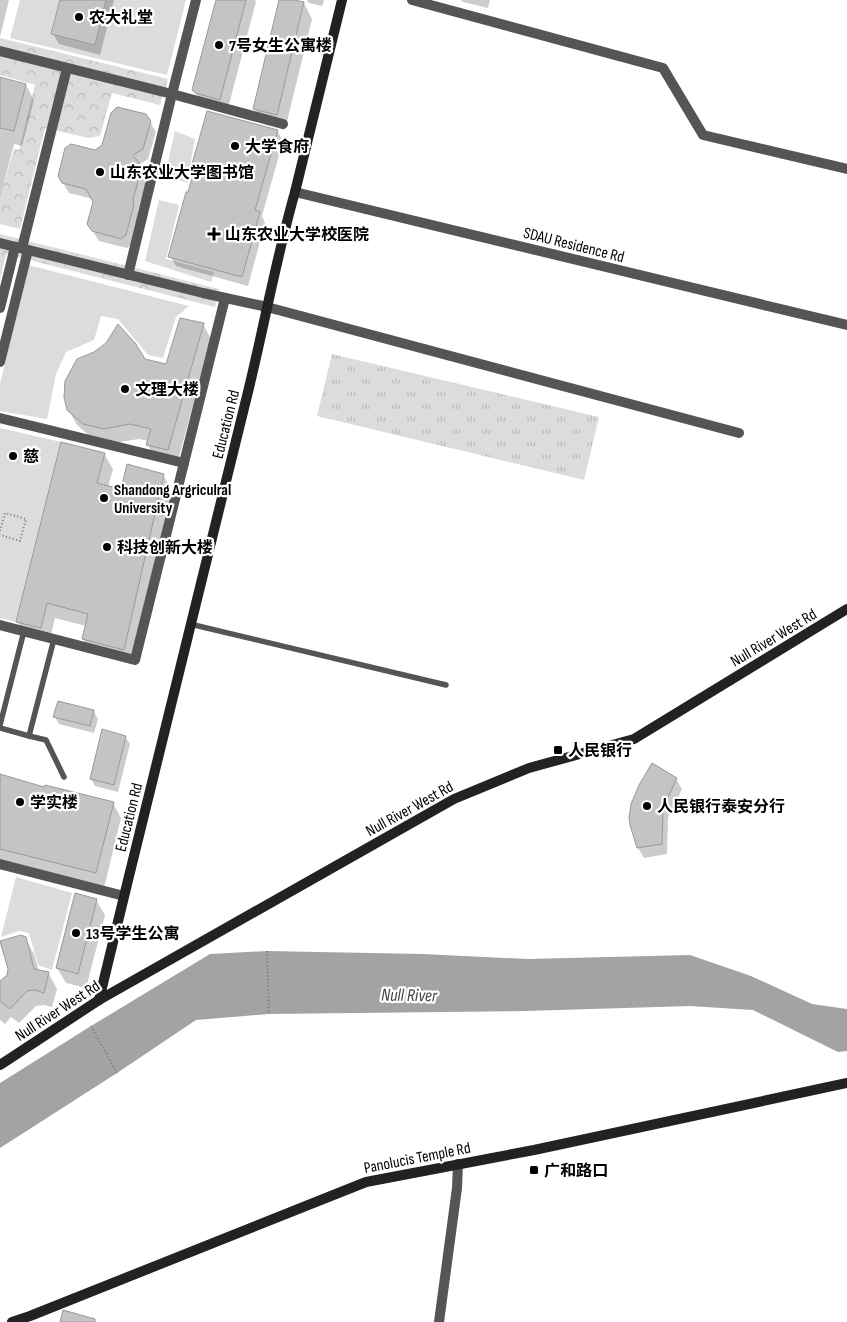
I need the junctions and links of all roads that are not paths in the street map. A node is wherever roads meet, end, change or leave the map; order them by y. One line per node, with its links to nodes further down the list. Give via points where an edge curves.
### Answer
1 (196, 0): 6 (street)
2 (342, 0): 9 (street, Education Rd)
3 (412, 0): 8 (street, via 662,68 703,135)
4 (0, 51): 5 (street)
5 (67, 68): 6 (street); 11 (street)
6 (172, 94): 7 (street); 12 (street)
7 (283, 124)
8 (847, 169)
9 (295, 192): 14 (street, Education Rd); 16 (street, SDAU Residence Rd)
10 (0, 243): 11 (street)
11 (22, 248): 12 (street); 15 (street); 17 (street)
12 (128, 275): 13 (street)
13 (225, 298): 14 (street); 20 (street)
14 (266, 307): 19 (street); 22 (street, Education Rd)
15 (0, 308)
16 (847, 325)
17 (0, 362)
18 (0, 418): 20 (street)
19 (739, 433)
20 (184, 463): 25 (street, via 135,660)
21 (847, 609): 32 (street, Null River West Rd, via 634,739 529,768 454,799)
22 (190, 624): 26 (lane); 31 (street, Education Rd)
23 (0, 625): 24 (street)
24 (24, 631): 25 (street); 27 (lane)
25 (54, 639): 28 (lane)
26 (446, 686)
27 (0, 727): 28 (lane)
28 (29, 736): 29 (lane, via 46,740)
29 (64, 777)
30 (0, 864): 31 (street)
31 (124, 896): 32 (street, Education Rd)
32 (99, 1000): 33 (street, Null River West Rd)
33 (0, 1065)
34 (847, 1083): 35 (street, Panolucis Temple Rd)
35 (458, 1164): 36 (street, Panolucis Temple Rd, via 366,1182); 37 (street, via 458,1188)
36 (12, 1322)
37 (439, 1322)

